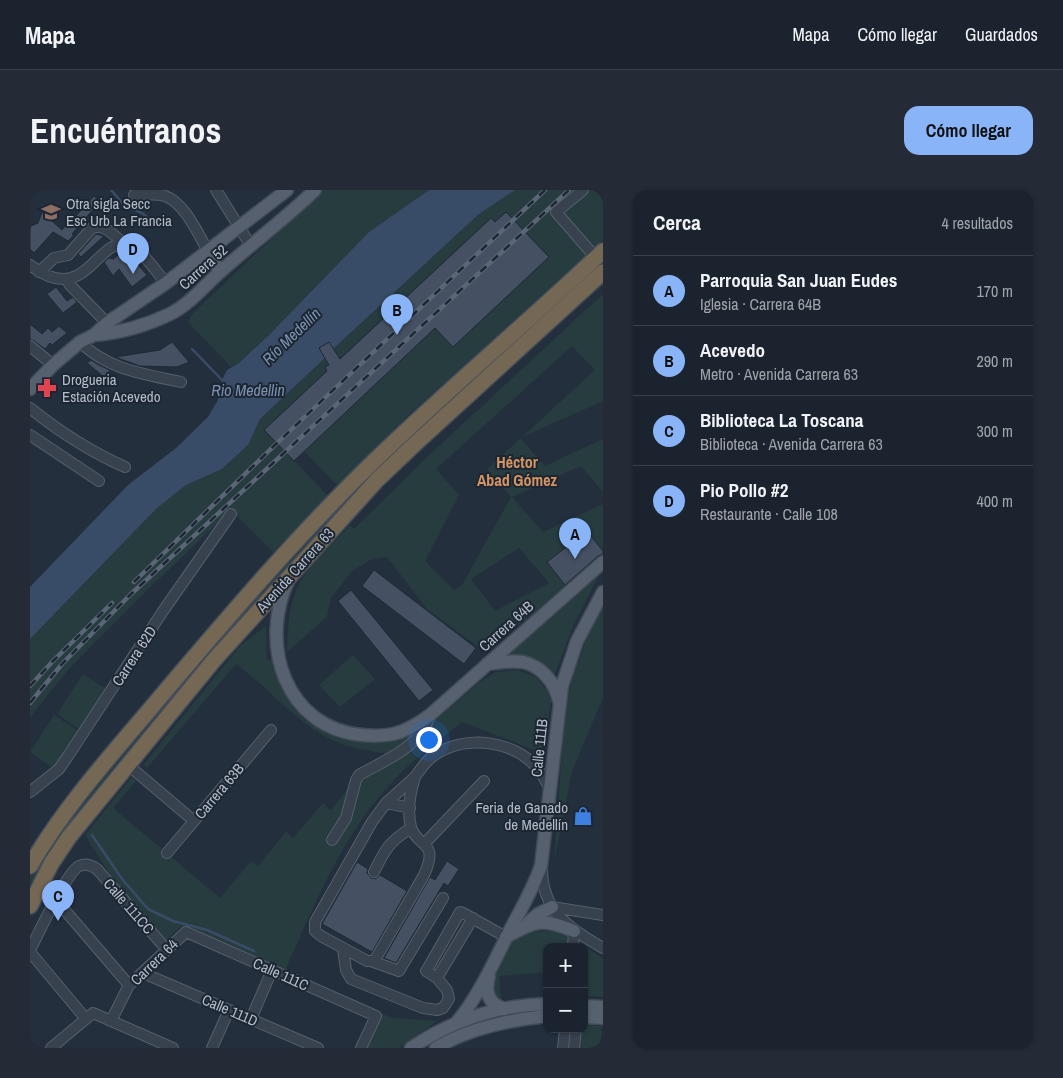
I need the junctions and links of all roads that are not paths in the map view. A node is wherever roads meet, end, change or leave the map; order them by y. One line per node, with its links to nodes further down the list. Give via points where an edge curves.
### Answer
1 (288, 190): 6 (main road, Carrera 52)
2 (315, 190): 8 (main road, Carrera 52)
3 (583, 190): 10 (street, via 556,212)
4 (220, 192): 6 (street)
5 (134, 195): 9 (street, via 163,196 174,200)
6 (239, 227): 8 (street); 9 (main road, Carrera 52)
7 (121, 244): 12 (street, via 73,278 65,280); 12 (street, via 108,230 97,226 88,231 68,255 54,258); 15 (street, via 138,250)
8 (251, 246): 13 (main road, Carrera 52)
9 (208, 251): 13 (main road); 15 (main road, Carrera 52)
10 (600, 255): 51 (highway, Avenida Carrera 63, via 397,439 314,522 226,619 70,806)
11 (30, 265): 12 (street)
12 (39, 272)
13 (220, 272): 18 (main road, Carrera 52, via 191,300 171,313 115,333)
14 (603, 272): 30 (highway, Avenida Carrera 63, via 395,462)
15 (166, 283): 17 (main road, Carrera 52)
16 (69, 284): 17 (street)
17 (107, 323): 18 (main road, Carrera 52)
18 (94, 335): 19 (main road, Carrera 52)
19 (80, 342): 21 (main road, Carrera 52); 22 (street, via 97,357 110,363)
20 (30, 346): 21 (street)
21 (53, 365): 23 (main road, Carrera 52)
22 (182, 382)
23 (30, 389)
24 (30, 408): 26 (street, via 71,440)
25 (30, 435): 27 (street)
26 (125, 467)
27 (99, 481)
28 (231, 514): 42 (street, Carrera 62D, via 68,756 58,769)
29 (603, 562): 32 (main road, Carrera 64B)
30 (292, 574): 34 (main road, Carrera 64B, via 280,605 277,644 282,672 301,705 330,727 352,734 376,736 410,728); 36 (highway, Avenida Carrera 63, via 214,660)
31 (603, 592): 33 (main road, Calle 111B, via 571,655)
32 (487, 664): 33 (main road, via 523,662 543,672 556,690); 34 (main road, Carrera 64B)
33 (560, 705): 37 (main road, Calle 111B)
34 (430, 715): 47 (street, via 417,739 359,775 346,818)
35 (270, 730): 45 (street, Carrera 63B)
36 (128, 764): 45 (street); 55 (highway, Avenida Carrera 63, via 69,837)
37 (553, 766): 38 (street, via 547,770); 41 (main road, Calle 111B)
38 (538, 769): 39 (street, via 507,748 476,742 443,750 427,761); 41 (street)
39 (415, 777): 43 (street); 44 (street)
40 (484, 781): 48 (street)
41 (550, 789): 50 (main road, Calle 111B)
42 (30, 792)
43 (386, 804): 44 (street); 63 (street, via 372,822 315,922 315,931)
44 (410, 808): 46 (street)
45 (194, 820): 49 (street, Carrera 63B)
46 (411, 828): 48 (street); 52 (street, via 389,844)
47 (332, 840)
48 (425, 844): 66 (street, via 430,854 424,875 376,958)
49 (166, 853)
50 (542, 858): 56 (street, via 544,888); 60 (main road, Calle 111B, via 535,880)
51 (30, 866)
52 (374, 872)
53 (443, 898): 66 (street, via 399,971)
54 (56, 900): 64 (street, Calle 111CC, via 77,867 88,864 97,869); 65 (street); 70 (street)
55 (30, 906)
56 (552, 907): 57 (street); 58 (main road); 61 (street)
57 (603, 915)
58 (524, 927): 60 (main road); 61 (main road, via 542,922 557,924)
59 (186, 932): 64 (street, Carrera 64); 68 (street, Calle 111C)
60 (506, 937): 63 (street, via 463,913 458,914 426,971 447,990 447,1004 437,1010 423,1008 352,979 346,970); 67 (main road, Calle 111B)
61 (580, 938): 62 (street)
62 (603, 948)
63 (343, 949): 66 (street)
64 (167, 950): 69 (street, Carrera 64)
65 (30, 951): 76 (street)
66 (371, 961)
67 (492, 966): 73 (main road, Calle 111B, via 488,995 494,1004); 81 (main road, Calle 111B)
68 (272, 970): 79 (street); 88 (street, Calle 111C, via 376,1016)
69 (142, 973): 70 (street, Carrera 64); 74 (street, Calle 111D)
70 (129, 985): 80 (street, Carrera 64)
71 (543, 1004): 73 (main road)
72 (588, 1007): 75 (main road)
73 (504, 1009): 81 (main road)
74 (229, 1010): 79 (street, Calle 111D); 86 (street)
75 (602, 1012): 77 (main road)
76 (89, 1016): 80 (street); 84 (street)
77 (588, 1016)
78 (543, 1017): 90 (main road, via 495,1024)
79 (251, 1019): 87 (street, Calle 111D)
80 (111, 1021): 85 (street)
81 (457, 1022): 89 (main road)
82 (565, 1033): 91 (street)
83 (576, 1033): 92 (street)
84 (52, 1048)
85 (173, 1048)
86 (212, 1048)
87 (318, 1048)
88 (361, 1048)
89 (411, 1048)
90 (436, 1048)
91 (563, 1048)
92 (574, 1048)

